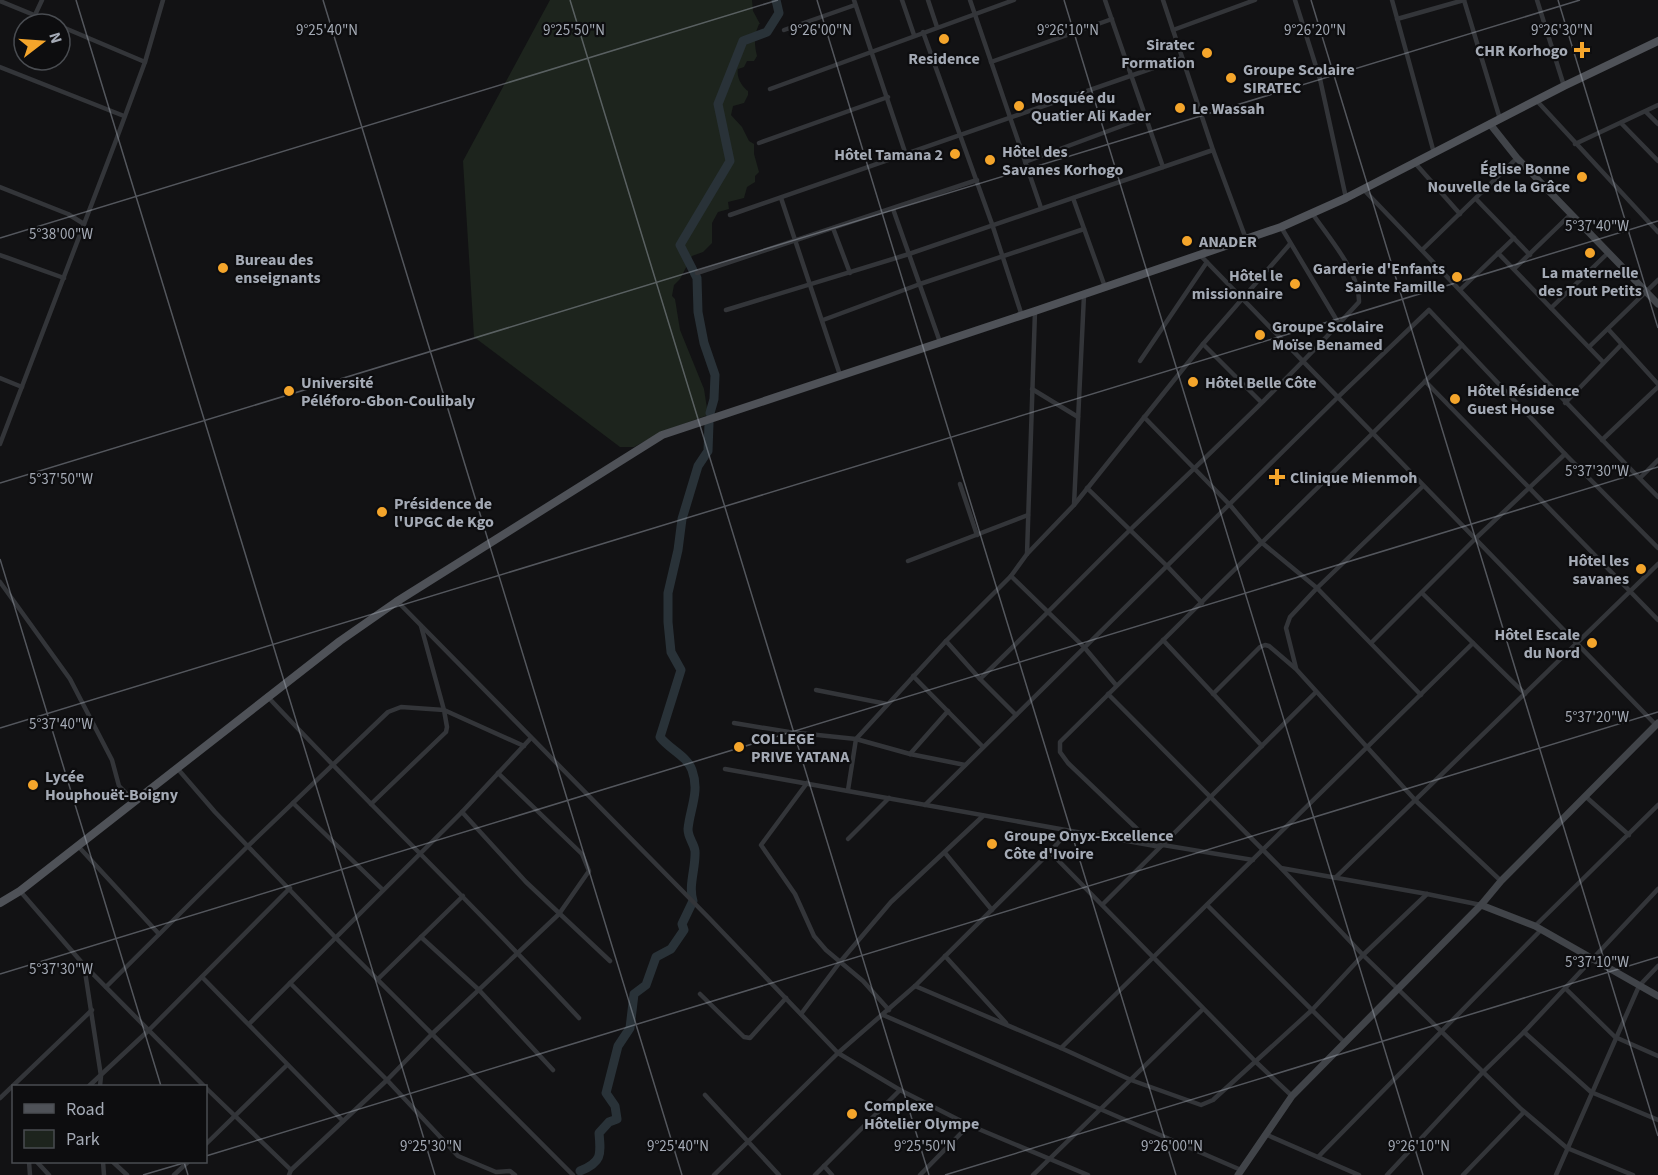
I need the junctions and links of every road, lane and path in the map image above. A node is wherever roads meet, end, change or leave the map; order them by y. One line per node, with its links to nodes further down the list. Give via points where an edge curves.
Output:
1 (163, 0): 28 (street)
2 (902, 0): 24 (street)
3 (928, 0): 19 (street)
4 (970, 0): 16 (street)
5 (1013, 0): 16 (street)
6 (1105, 0): 17 (street)
7 (1163, 0): 21 (street)
8 (1255, 0): 21 (street)
9 (1295, 0): 61 (street, via 1320,79)
10 (1392, 0): 18 (street)
11 (1464, 0): 18 (street); 41 (street)
12 (1537, 0): 32 (street)
13 (0, 1): 15 (street)
14 (854, 3): 20 (street); 26 (street)
15 (27, 12)
16 (975, 15): 19 (street); 29 (street)
17 (1112, 19): 29 (street); 31 (street)
18 (1397, 19): 49 (street)
19 (937, 27): 23 (street)
20 (784, 30)
21 (1173, 30): 27 (street)
22 (72, 31): 28 (street)
23 (923, 32): 24 (street); 45 (street)
24 (914, 35): 26 (street)
25 (1658, 41): 32 (main road)
26 (871, 51): 33 (street); 34 (street)
27 (1182, 58): 31 (street); 48 (street)
28 (145, 62): 38 (street)
29 (991, 62): 40 (street)
30 (0, 67): 38 (street)
31 (1132, 75): 39 (street); 40 (street)
32 (1564, 86): 35 (main road)
33 (770, 89)
34 (888, 97): 46 (street); 50 (street)
35 (1537, 101): 41 (main road); 47 (street)
36 (1658, 105): 37 (street)
37 (1646, 111): 42 (street); 44 (street)
38 (124, 116): 69 (street)
39 (1146, 117): 53 (street); 55 (street)
40 (1009, 118): 45 (street); 53 (street)
41 (1500, 119): 43 (main road)
42 (1621, 123): 47 (street); 52 (street)
43 (1490, 124): 49 (main road); 51 (main road)
44 (1658, 124)
45 (960, 135): 50 (street); 56 (street)
46 (759, 143)
47 (1575, 144): 74 (street)
48 (1213, 150): 55 (street); 76 (street)
49 (1434, 153): 54 (main road)
50 (906, 155): 59 (street)
51 (1517, 158): 62 (street); 67 (main road)
52 (1658, 161)
53 (1025, 162): 63 (street)
54 (1415, 163): 58 (main road); 66 (street)
55 (1163, 167): 60 (street)
56 (977, 180): 64 (street); 70 (street)
57 (0, 187): 69 (street)
58 (1363, 189): 61 (main road); 79 (street)
59 (781, 198): 68 (street); 77 (street)
60 (1073, 198): 63 (street); 73 (street)
61 (1346, 198): 65 (main road)
62 (1476, 199): 66 (street); 75 (street)
63 (1041, 208): 70 (street)
64 (893, 209): 72 (street); 82 (street)
65 (1312, 213): 71 (main road); 106 (street, via 1344,260 1359,294 1359,302)
66 (1460, 214): 79 (street)
67 (1571, 214): 81 (main road); 85 (street)
68 (730, 215)
69 (84, 224): 91 (street)
70 (992, 224): 82 (street); 86 (street)
71 (1281, 227): 76 (main road); 78 (street)
72 (833, 228): 77 (street); 90 (street)
73 (1084, 229): 86 (street); 95 (street)
74 (1658, 232)
75 (1514, 238): 80 (street); 85 (street)
76 (1246, 239): 84 (main road)
77 (795, 241): 89 (street); 94 (street)
78 (1290, 244): 99 (street); 106 (street)
79 (1422, 250): 96 (street)
80 (1498, 252): 88 (street); 96 (street)
81 (1608, 253): 97 (main road); 101 (street)
82 (909, 254): 90 (street); 93 (street)
83 (0, 255): 91 (street)
84 (1200, 255): 87 (street); 95 (main road)
85 (1530, 255): 88 (street)
86 (1003, 256): 93 (street); 104 (street)
87 (1207, 262): 99 (street); 113 (street)
88 (1515, 269): 101 (street)
89 (697, 273)
90 (850, 273): 94 (street)
91 (64, 278): 120 (street)
92 (1658, 280): 97 (street)
93 (920, 284): 105 (street); 108 (street)
94 (811, 285): 102 (street); 105 (street)
95 (1105, 288): 98 (main road)
96 (1461, 289): 124 (street)
97 (1646, 292): 100 (main road); 107 (street)
98 (1083, 295): 103 (main road); 125 (street)
99 (1243, 298): 109 (street); 115 (street)
100 (1658, 304)
101 (1551, 308): 112 (street)
102 (726, 310)
103 (1035, 312): 104 (main road); 121 (street)
104 (1022, 316): 108 (main road)
105 (823, 320): 116 (street)
106 (1339, 324): 115 (street)
107 (1608, 329): 111 (street); 112 (street)
108 (940, 342): 116 (main road)
109 (1203, 344): 123 (street); 126 (street)
110 (1462, 345): 118 (street); 122 (street, via 1429,310); 130 (street)
111 (1621, 345): 114 (street); 119 (street)
112 (1590, 346): 114 (street)
113 (1140, 361)
114 (1603, 362): 124 (street)
115 (1303, 363): 122 (street); 123 (street)
116 (840, 375): 156 (main road, via 662,435)
117 (0, 378): 120 (street)
118 (1425, 381): 127 (street); 137 (street)
119 (1658, 385): 128 (street)
120 (22, 387): 129 (street)
121 (1032, 389): 125 (street); 141 (street)
122 (1337, 398): 127 (street); 140 (street)
123 (1261, 402): 132 (street)
124 (1565, 403): 128 (street)
125 (1078, 417): 139 (street)
126 (1144, 417): 132 (street); 136 (street)
127 (1372, 432): 135 (street); 145 (street)
128 (1602, 440): 133 (street)
129 (0, 444)
130 (1565, 454): 137 (street); 146 (street)
131 (1658, 460): 133 (street)
132 (1195, 469): 140 (street); 142 (street)
133 (1640, 478): 138 (street)
134 (960, 484): 143 (street)
135 (1423, 486): 144 (street); 153 (street)
136 (1088, 488): 139 (street); 142 (street)
137 (1530, 488): 144 (street); 154 (street)
138 (1658, 497)
139 (1074, 505): 147 (street)
140 (1230, 505): 145 (street); 150 (street)
141 (1028, 515): 143 (street); 147 (street)
142 (1130, 530): 150 (street); 158 (street)
143 (977, 535): 148 (street)
144 (1475, 539): 155 (street); 164 (street)
145 (1262, 542): 153 (street); 157 (street)
146 (1658, 548)
147 (1027, 554): 151 (street)
148 (908, 561)
149 (1658, 564): 154 (street)
150 (1167, 566): 157 (street); 166 (street)
151 (1011, 576): 158 (street); 162 (street)
152 (0, 582): 201 (street, via 70,679 112,760 119,786)
153 (1317, 588): 165 (street); 167 (street, via 1290,617 1286,628)
154 (1630, 591): 159 (street); 164 (street)
155 (1422, 593): 163 (street); 165 (street)
156 (397, 601): 160 (street); 177 (main road)
157 (1202, 603): 161 (street)
158 (1049, 613): 166 (street); 169 (street)
159 (1658, 620)
160 (421, 626): 179 (street); 184 (street)
161 (1163, 640): 170 (street); 174 (street)
162 (945, 641): 168 (street); 169 (street)
163 (1473, 643): 175 (street); 176 (street)
164 (1576, 643): 176 (street); 183 (street)
165 (1371, 644): 175 (street)
166 (1084, 647): 170 (street); 181 (street)
167 (1296, 669): 172 (street); 174 (street, via 1265,645)
168 (913, 676): 178 (street); 180 (street)
169 (980, 680): 181 (street)
170 (1116, 685): 173 (street)
171 (816, 690): 178 (street)
172 (1316, 692): 187 (street); 189 (street)
173 (1108, 694): 199 (street); 215 (street, via 1060,742 1060,752)
174 (1213, 694): 187 (street)
175 (1421, 694): 189 (street)
176 (1525, 694): 202 (street)
177 (267, 696): 191 (street); 193 (main road)
178 (887, 704): 185 (street)
179 (444, 710): 186 (street); 191 (street, via 393,709); 204 (street, via 446,732)
180 (948, 711): 188 (street); 190 (street)
181 (1016, 715): 188 (street)
182 (734, 723): 185 (street)
183 (1657, 724): 198 (main road)
184 (531, 738): 186 (street); 260 (street)
185 (856, 738): 190 (street); 197 (street)
186 (524, 746): 195 (street)
187 (1262, 746): 199 (street)
188 (983, 747): 192 (street)
189 (1366, 748): 202 (street); 216 (street)
190 (910, 754): 192 (street)
191 (332, 765): 203 (street); 204 (street)
192 (965, 765): 205 (street)
193 (177, 768): 201 (main road); 214 (street)
194 (725, 769): 196 (street)
195 (498, 773): 207 (street); 235 (street, via 582,854 589,871)
196 (807, 783): 197 (street); 246 (street, via 761,845 795,894 814,936)
197 (848, 790): 200 (street)
198 (1585, 796): 210 (street); 223 (main road)
199 (1210, 797): 212 (street); 216 (street)
200 (889, 798): 205 (street); 211 (street)
201 (134, 801): 213 (main road)
202 (1416, 801): 222 (street); 223 (street)
203 (293, 802): 214 (street); 225 (street)
204 (371, 804): 218 (street)
205 (925, 805): 208 (street)
206 (1658, 805): 210 (street)
207 (462, 812): 218 (street); 235 (street)
208 (983, 816): 209 (street); 219 (street)
209 (1068, 831): 215 (street); 217 (street)
210 (1629, 835): 236 (street)
211 (848, 839)
212 (1163, 845): 215 (street); 220 (street); 231 (street)
213 (78, 846): 227 (main road); 237 (street)
214 (248, 846): 224 (street); 237 (street)
215 (1155, 846)
216 (1263, 849): 220 (street); 221 (street)
217 (1050, 852): 231 (street); 234 (street)
218 (421, 853): 225 (street); 229 (street)
219 (945, 854): 234 (street); 246 (street, via 891,903)
220 (1253, 860): 232 (street)
221 (1281, 868): 222 (street); 241 (street)
222 (1335, 878): 228 (street)
223 (1501, 881): 233 (main road)
224 (290, 888): 238 (street); 249 (street)
225 (383, 890): 238 (street)
226 (1658, 890): 244 (street)
227 (20, 891): 230 (main road); 247 (street)
228 (1427, 894): 233 (street); 241 (street)
229 (463, 896): 239 (street); 240 (street)
230 (0, 903)
231 (1103, 904): 243 (street)
232 (1207, 905): 243 (street); 264 (street)
233 (1481, 905): 236 (main road); 256 (main road)
234 (992, 910): 242 (street)
235 (559, 914): 240 (street); 245 (street)
236 (1538, 928): 244 (main road); 271 (street)
237 (159, 934): 254 (street)
238 (335, 937): 250 (street); 251 (street)
239 (421, 937): 250 (street); 257 (street)
240 (518, 953): 257 (street); 267 (street)
241 (1363, 955): 256 (street); 264 (street)
242 (945, 956): 252 (street); 269 (street)
243 (1154, 957): 261 (street); 276 (street)
244 (1592, 959): 253 (main road); 255 (street)
245 (610, 961)
246 (840, 962): 263 (street); 265 (street)
247 (84, 965): 254 (street); 262 (street)
248 (1658, 966): 253 (street)
249 (202, 977): 268 (street); 270 (street)
250 (378, 979): 273 (street)
251 (290, 983): 268 (street); 284 (street)
252 (915, 986): 263 (street); 269 (street)
253 (1639, 986): 259 (main road); 274 (street)
254 (106, 987): 270 (street)
255 (1565, 988): 272 (street); 274 (street)
256 (1398, 989): 271 (street); 275 (main road)
257 (479, 990): 273 (street); 281 (street)
258 (700, 994): 260 (street, via 744,1037 750,1038)
259 (1658, 996)
260 (786, 998): 265 (street)
261 (1203, 1009): 279 (street); 285 (street)
262 (92, 1010): 283 (street); 286 (street)
263 (889, 1010): 266 (street)
264 (1312, 1010): 275 (street); 279 (street)
265 (801, 1014): 277 (street)
266 (883, 1015): 277 (street); 297 (street)
267 (579, 1018)
268 (249, 1024): 280 (street)
269 (1009, 1026): 276 (street)
270 (149, 1030): 283 (street); 289 (street)
271 (1442, 1031): 282 (street); 307 (street)
272 (1524, 1032): 282 (street); 293 (street)
273 (432, 1034): 284 (street); 319 (street)
274 (1615, 1037): 278 (street); 293 (street)
275 (1345, 1044): 295 (main road)
276 (1061, 1048): 285 (street)
277 (838, 1053): 292 (street); 304 (street)
278 (1658, 1056)
279 (1256, 1062): 285 (street, via 1213,1100 1201,1105); 295 (street)
280 (287, 1065): 299 (street); 301 (street)
281 (553, 1070)
282 (1482, 1073): 298 (street); 328 (street)
283 (101, 1076): 287 (street); 288 (street)
284 (387, 1080): 301 (street); 318 (street, via 458,1156 496,1172 510,1171)
285 (1131, 1080): 297 (street)
286 (14, 1085)
287 (90, 1085)
288 (100, 1085)
289 (203, 1085)
290 (12, 1087): 296 (street)
291 (207, 1089): 299 (street)
292 (900, 1089): 302 (street); 312 (street)
293 (1592, 1092): 300 (street); 306 (street)
294 (705, 1095): 304 (street)
295 (1292, 1096): 303 (main road)
296 (0, 1098)
297 (1100, 1109): 308 (street); 314 (street)
298 (1524, 1112): 306 (street); 329 (street)
299 (234, 1116): 305 (street); 313 (street)
300 (1658, 1120)
301 (344, 1121): 313 (street)
302 (969, 1125): 308 (street); 324 (street)
303 (1265, 1134): 307 (street); 314 (main road)
304 (747, 1142): 320 (street); 321 (street)
305 (207, 1143)
306 (1567, 1148): 330 (street); 331 (street)
307 (1318, 1157): 327 (street)
308 (1049, 1159): 325 (street); 326 (street)
309 (39, 1163): 315 (street)
310 (115, 1163): 316 (street)
311 (186, 1163): 317 (street)
312 (824, 1166): 322 (street); 323 (street)
313 (290, 1172)
314 (1239, 1172)
315 (49, 1175)
316 (127, 1175)
317 (174, 1175)
318 (515, 1175)
319 (573, 1175)
320 (714, 1175)
321 (779, 1175)
322 (815, 1175)
323 (832, 1175)
324 (920, 1175)
325 (1033, 1175)
326 (1088, 1175)
327 (1359, 1175)
328 (1387, 1175)
329 (1463, 1175)
330 (1556, 1175)
331 (1633, 1175)

